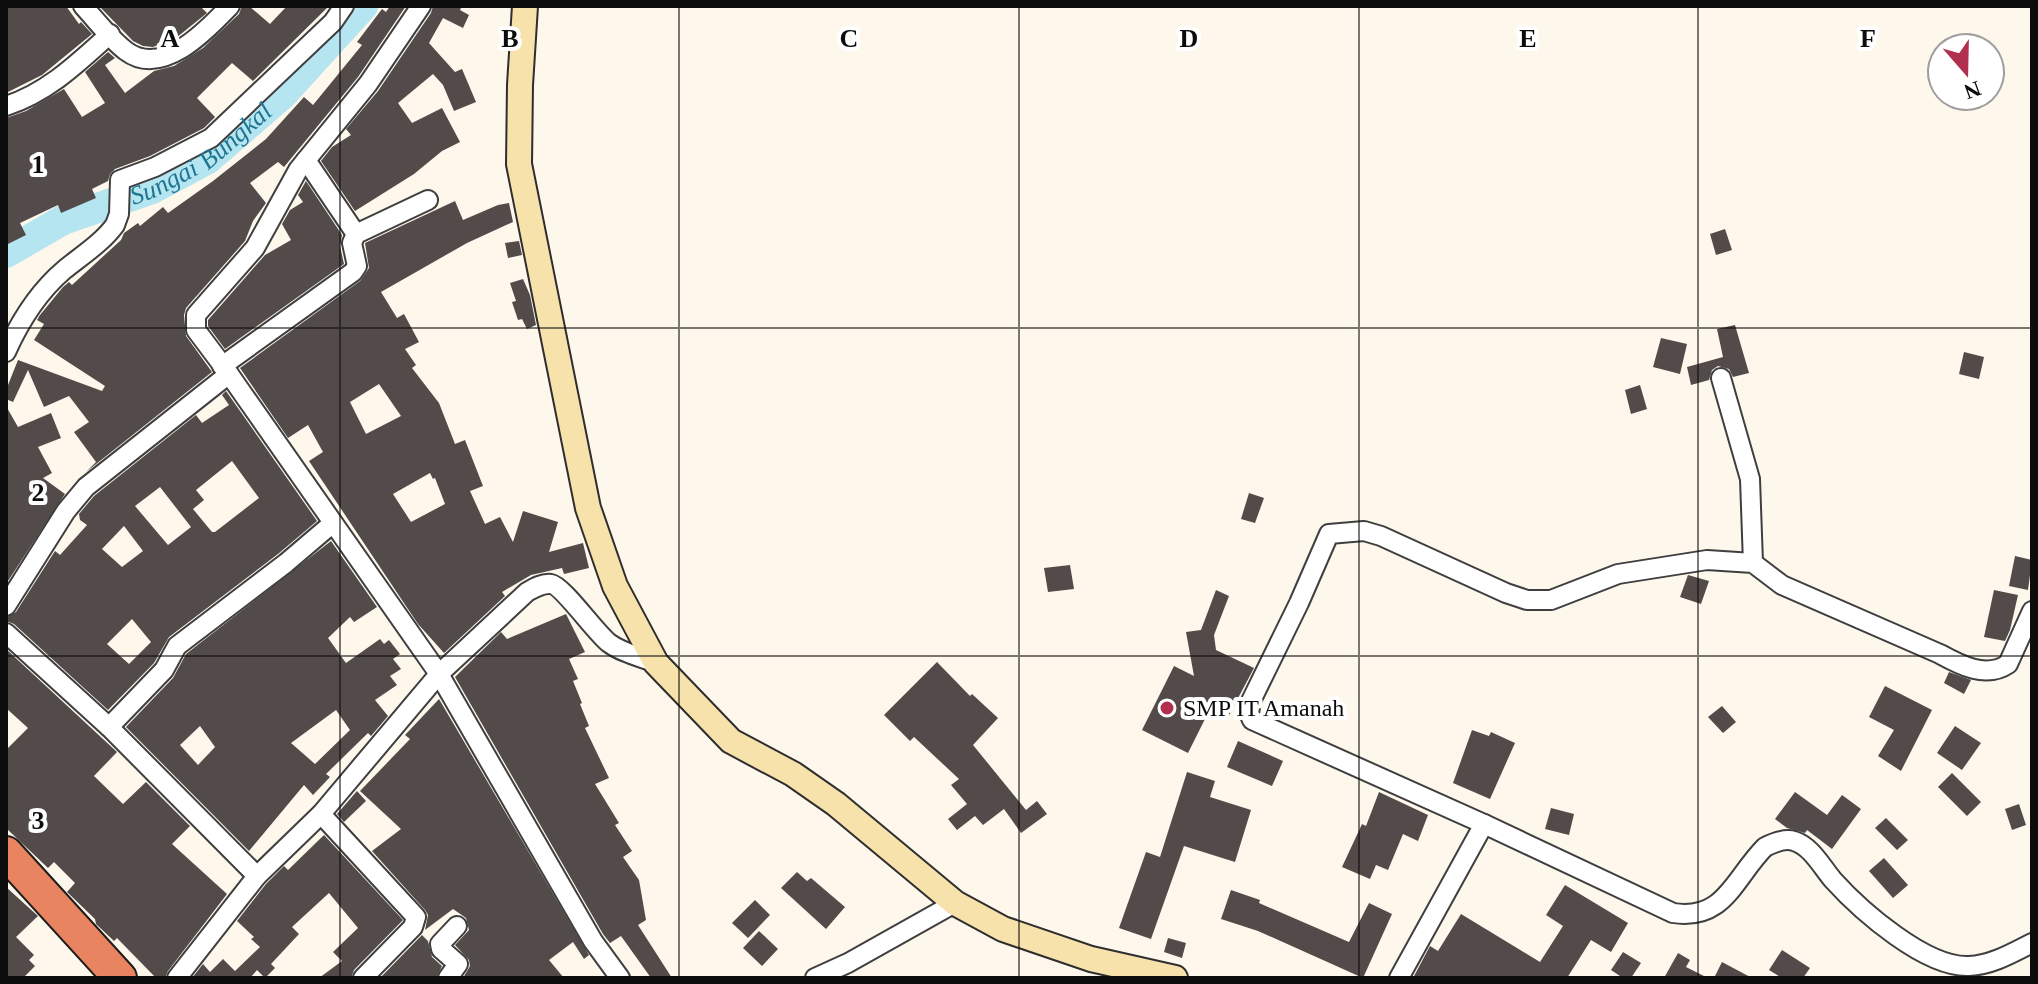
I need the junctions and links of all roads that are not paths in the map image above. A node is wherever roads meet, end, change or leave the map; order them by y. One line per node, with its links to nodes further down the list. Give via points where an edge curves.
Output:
1 (83, 6): 6 (street)
2 (230, 6): 6 (street, via 166,58 149,61 127,52)
3 (344, 6): 11 (street, via 225,127 197,147 122,178 112,230 38,297)
4 (421, 6): 8 (street, via 368,84)
5 (525, 6): 19 (main road, via 522,180 588,508 615,586)
6 (110, 34): 7 (street, via 64,75)
7 (6, 106)
8 (306, 160): 10 (street); 12 (street, via 255,248 194,319 196,330)
9 (428, 200): 10 (street)
10 (356, 234): 12 (street, via 353,272)
11 (6, 352)
12 (226, 370): 14 (street); 16 (street, via 86,487)
13 (1721, 378): 15 (street, via 1750,479)
14 (333, 523): 20 (street); 21 (street, via 177,646 164,670)
15 (1753, 563): 17 (street, via 1782,585 1977,670 2008,664); 23 (street, via 1676,564 1618,574 1551,600 1527,600 1381,536 1364,531 1329,534 1251,701 1252,720)
16 (6, 606)
17 (2032, 611)
18 (6, 633): 21 (street)
19 (656, 663): 20 (street, via 608,642 551,584 527,592); 26 (main road, via 731,741 836,804)
20 (439, 674): 22 (street); 33 (street, via 593,941)
21 (109, 727): 25 (street)
22 (321, 814): 25 (street); 31 (street, via 416,917 413,927)
23 (1484, 824): 28 (street, via 1673,913 1689,915 1712,909 1765,847 1795,841 1873,919 1937,960 1982,965); 36 (street)
24 (6, 853): 29 (highway)
25 (257, 876): 30 (street)
26 (955, 903): 34 (street); 35 (main road, via 1003,929 1091,959)
27 (457, 926): 32 (street, via 440,944 458,964)
28 (2032, 943)
29 (120, 978)
30 (177, 978)
31 (363, 978)
32 (448, 978)
33 (620, 978)
34 (815, 978)
35 (1175, 978)
36 (1399, 978)

